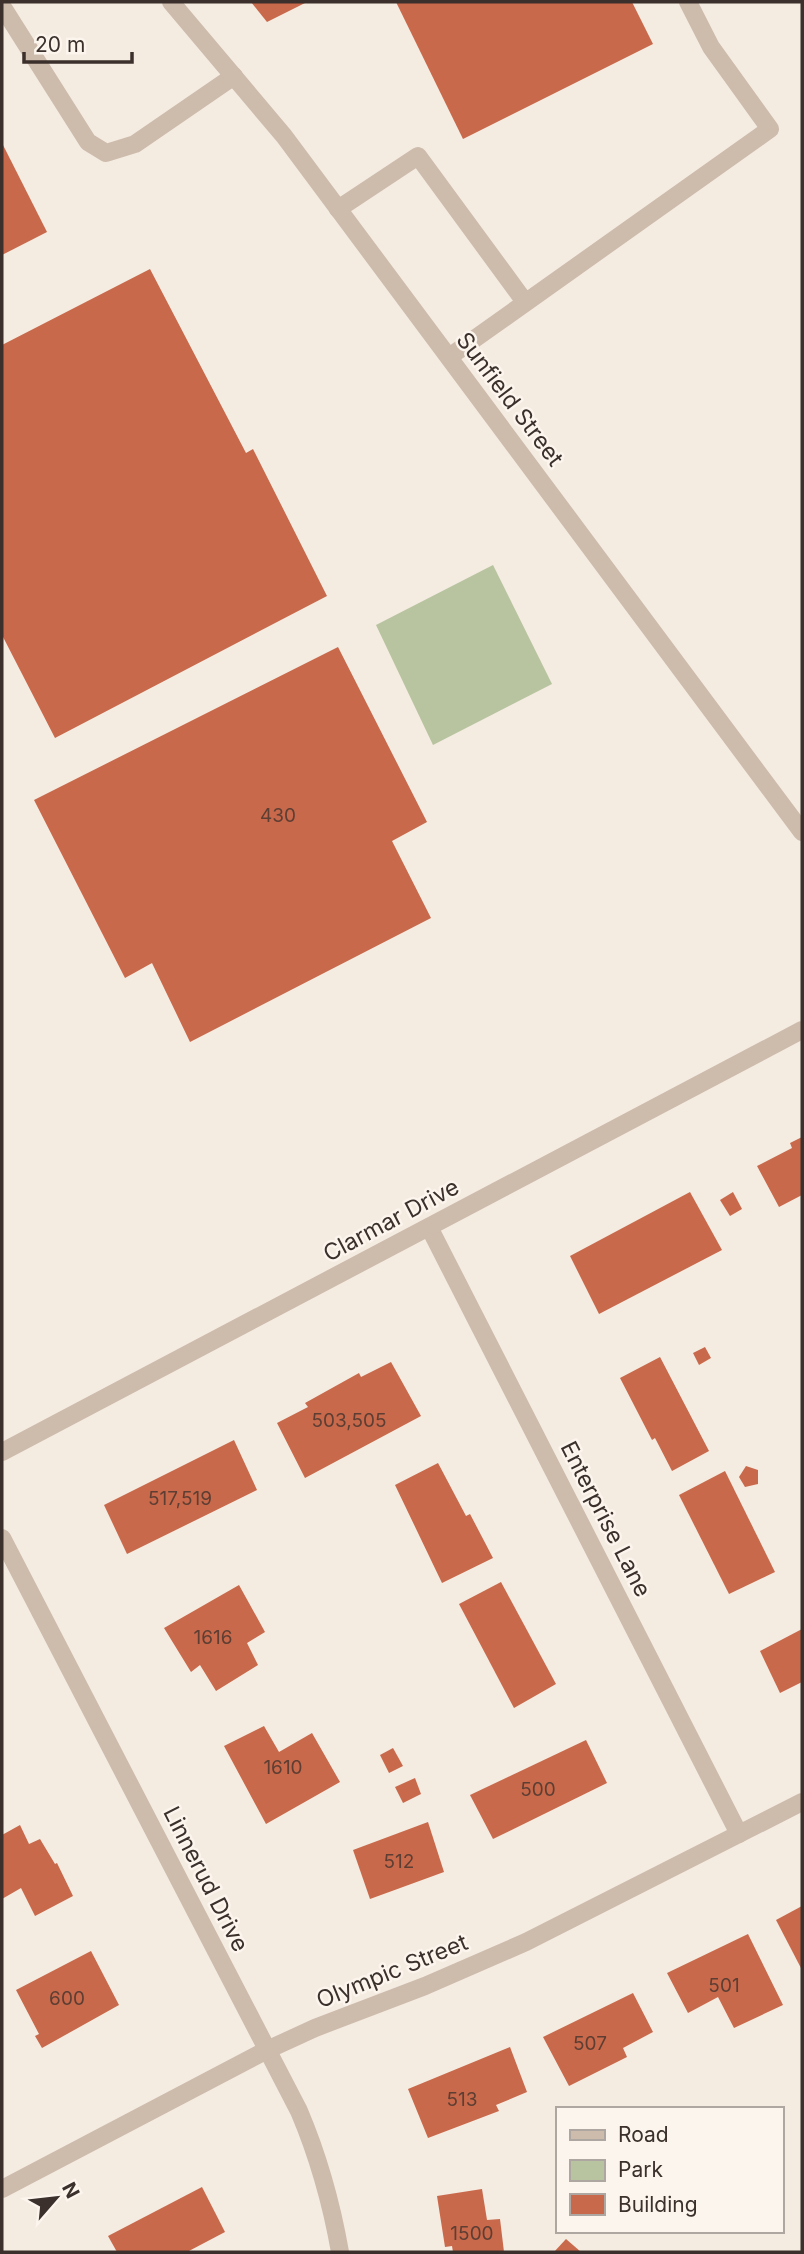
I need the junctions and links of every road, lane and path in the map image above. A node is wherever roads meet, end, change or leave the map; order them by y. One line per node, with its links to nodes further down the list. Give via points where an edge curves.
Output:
1 (170, 2): 4 (street, Sunfield Street)
2 (688, 2): 6 (street, via 711,47 770,129)
3 (2, 6): 4 (street, via 88,142 106,153 135,144)
4 (234, 76): 5 (street, Sunfield Street)
5 (338, 209): 6 (street, via 418,156); 7 (street, Sunfield Street)
6 (525, 302): 7 (street)
7 (449, 357): 8 (street, Sunfield Street)
8 (802, 832)
9 (802, 1030): 10 (street, Clarmar Drive)
10 (429, 1227): 11 (street, Clarmar Drive); 14 (street, Enterprise Lane)
11 (2, 1452)
12 (2, 1538): 15 (street, Linnerud Drive)
13 (802, 1802): 14 (street, Olympic Street)
14 (740, 1834): 15 (street, Olympic Street, via 527,1942)
15 (267, 2050): 16 (street, Olympic Street); 17 (street, Linnerud Drive, via 317,2154)
16 (2, 2189)
17 (341, 2252)

